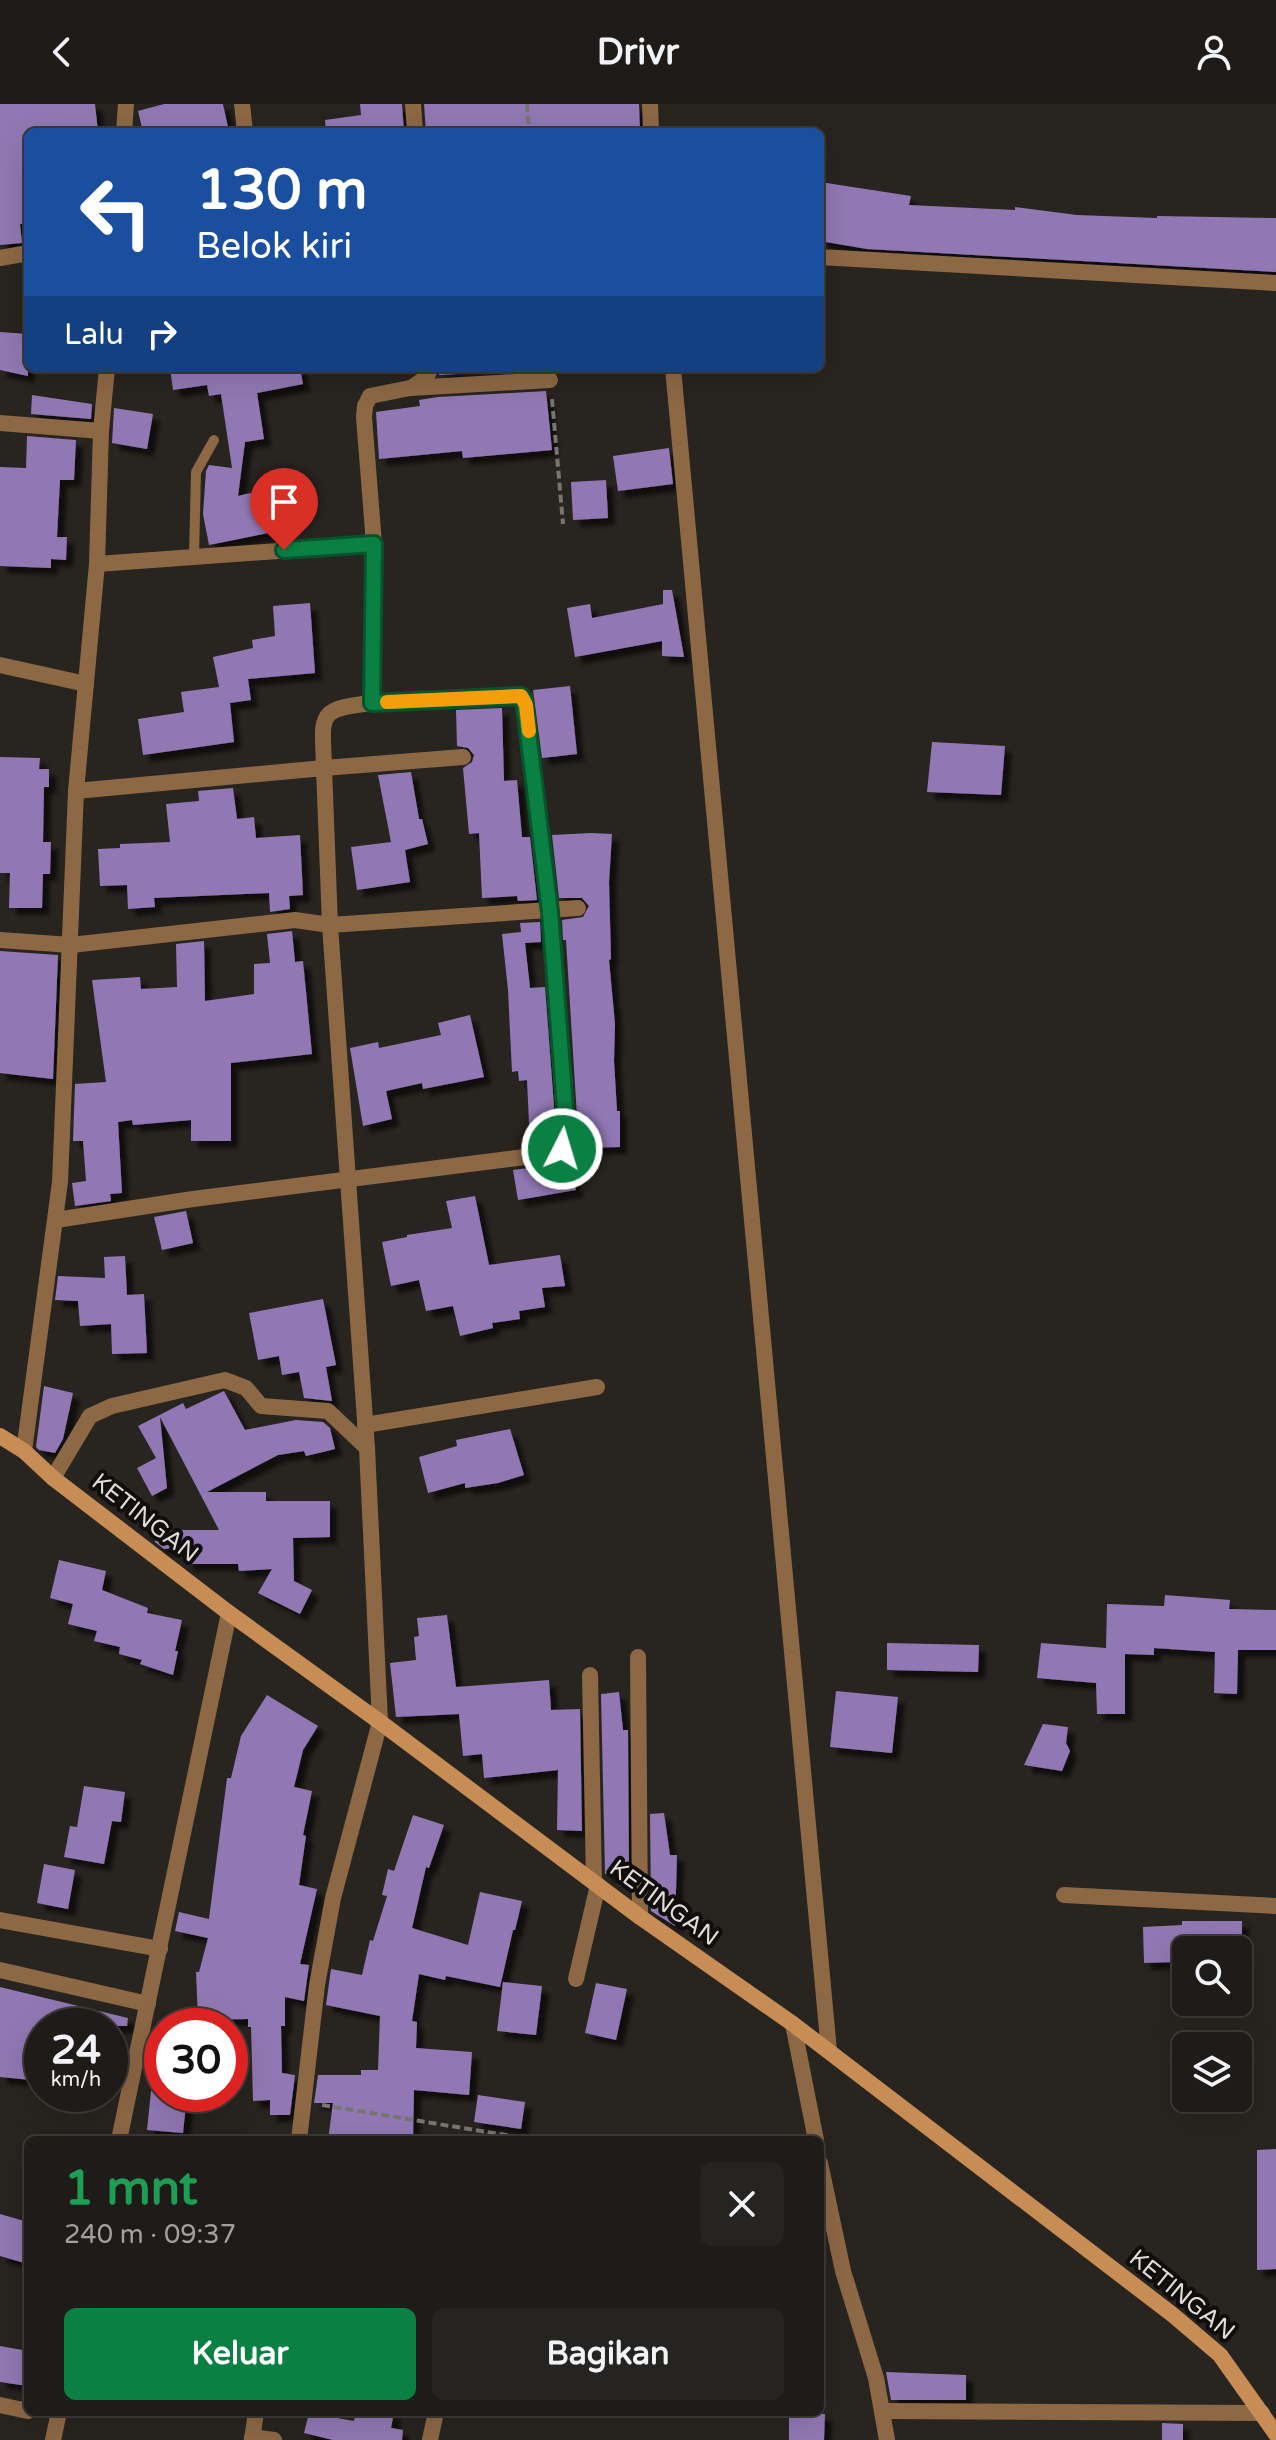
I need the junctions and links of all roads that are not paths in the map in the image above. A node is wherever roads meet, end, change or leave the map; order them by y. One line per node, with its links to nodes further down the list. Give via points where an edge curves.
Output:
1 (126, 104): 5 (street)
2 (242, 104): 6 (street)
3 (413, 104): 7 (street)
4 (650, 104): 8 (street)
5 (124, 128)
6 (245, 128)
7 (415, 128)
8 (651, 128)
9 (24, 254): 11 (street)
10 (824, 257): 12 (street)
11 (0, 258)
12 (1276, 283)
13 (107, 372): 19 (street)
14 (429, 372): 17 (street)
15 (673, 372): 57 (street)
16 (550, 380): 17 (street)
17 (410, 388): 21 (street, via 370,396 365,406)
18 (0, 423): 19 (street)
19 (101, 431): 23 (street)
20 (214, 440): 22 (lane, via 196,472)
21 (374, 544): 22 (street); 26 (street)
22 (194, 557): 23 (street)
23 (97, 564): 25 (street)
24 (0, 665): 25 (street)
25 (86, 684): 29 (street)
26 (372, 703): 28 (street, via 330,711 323,721); 31 (street, via 521,696)
27 (463, 757): 28 (street)
28 (324, 768): 29 (street); 32 (street)
29 (76, 791): 34 (street)
30 (578, 908): 31 (street)
31 (550, 912): 32 (street); 35 (street, via 567,1134 562,1149)
32 (330, 925): 34 (street, via 295,920); 35 (street)
33 (0, 940): 34 (street)
34 (71, 945): 36 (street)
35 (346, 1179): 36 (street); 38 (street)
36 (56, 1220): 41 (street)
37 (597, 1387): 38 (street)
38 (365, 1425): 40 (street)
39 (0, 1436): 41 (street, KETINGAN)
40 (367, 1448): 42 (street, via 328,1411 261,1406 246,1388 225,1380 90,1416); 46 (street)
41 (24, 1451): 42 (street, KETINGAN)
42 (53, 1478): 43 (street, KETINGAN)
43 (229, 1613): 46 (street, KETINGAN); 52 (street)
44 (638, 1657): 50 (street)
45 (590, 1675): 47 (street)
46 (380, 1722): 47 (street, KETINGAN); 59 (street, via 333,1898)
47 (596, 1883): 50 (street, KETINGAN); 54 (street)
48 (1064, 1895): 49 (street)
49 (1276, 1906)
50 (640, 1917): 56 (street, KETINGAN)
51 (0, 1920): 52 (street)
52 (160, 1949): 55 (street)
53 (0, 1970): 55 (street)
54 (576, 1979)
55 (148, 2004): 58 (street)
56 (793, 2024): 57 (street, KETINGAN); 60 (street)
57 (829, 2051): 65 (street, KETINGAN, via 1173,2315 1220,2355)
58 (120, 2136)
59 (300, 2136)
60 (815, 2136)
61 (824, 2182): 64 (street, via 843,2271)
62 (0, 2405): 63 (street)
63 (24, 2411)
64 (884, 2411): 65 (street); 74 (street)
65 (1262, 2413): 69 (street, KETINGAN)
66 (59, 2416): 71 (street)
67 (255, 2416): 70 (street)
68 (435, 2416): 73 (street)
69 (1276, 2434)
70 (252, 2438): 72 (street)
71 (53, 2440)
72 (274, 2440)
73 (430, 2440)
74 (887, 2440)

